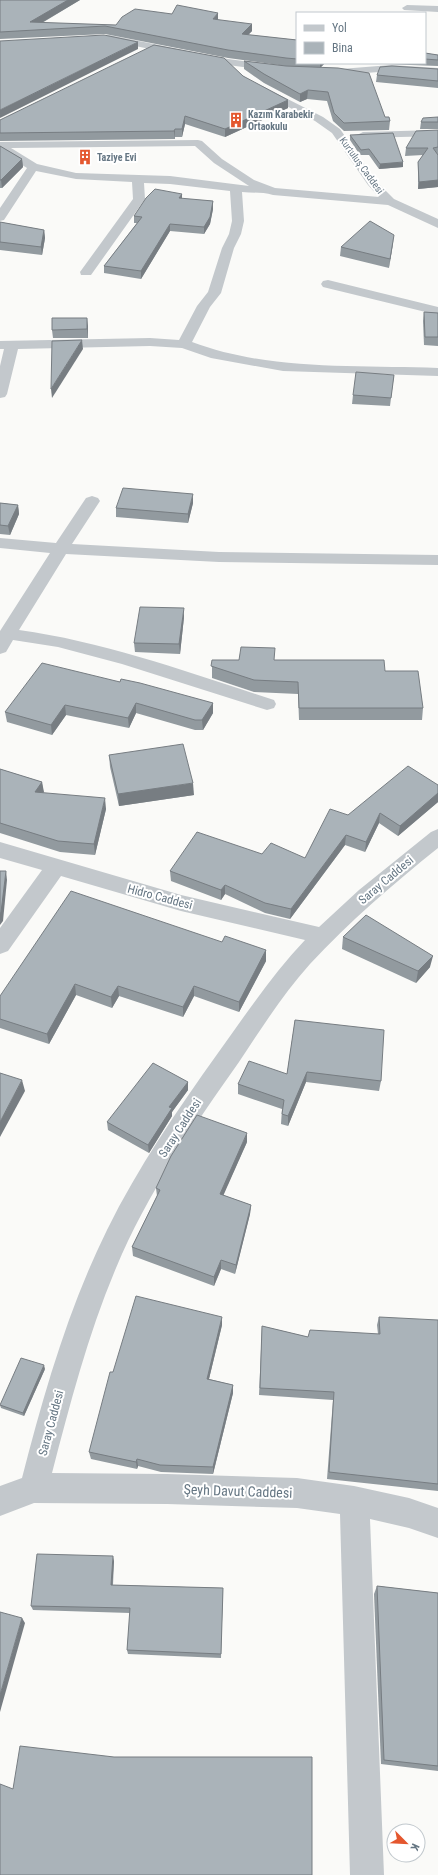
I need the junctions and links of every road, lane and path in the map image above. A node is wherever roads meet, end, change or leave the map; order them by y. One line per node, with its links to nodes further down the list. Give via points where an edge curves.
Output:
1 (407, 8): 2 (street)
2 (438, 9)
3 (98, 38): 4 (street, via 117,39)
4 (154, 47): 5 (street); 6 (street)
5 (140, 54)
6 (228, 62): 7 (street); 10 (street)
7 (286, 70)
8 (438, 71): 9 (street, via 391,68)
9 (317, 72)
10 (239, 74)
11 (253, 83): 13 (street, Kurtuluş Caddesi, via 319,119)
12 (438, 132): 13 (street)
13 (341, 136): 19 (street, Kurtuluş Caddesi, via 372,183)
14 (0, 145): 15 (street); 18 (street, via 198,143 218,161 250,182)
15 (33, 167): 16 (street, via 76,176); 20 (street)
16 (138, 178): 17 (street); 22 (street, via 139,199)
17 (236, 188): 18 (street); 25 (street, via 238,221 234,234 214,293 204,306)
18 (273, 191): 19 (street)
19 (390, 202): 21 (street, Kurtuluş Caddesi)
20 (0, 217)
21 (438, 224)
22 (86, 272)
23 (328, 284): 24 (street)
24 (438, 311)
25 (184, 344): 26 (street, via 150,342); 27 (street, via 211,354 283,367)
26 (6, 346): 28 (street)
27 (438, 372)
28 (0, 394)
29 (92, 501): 31 (street)
30 (0, 543): 31 (street)
31 (61, 549): 32 (street, via 192,556); 33 (street)
32 (438, 560)
33 (4, 641): 34 (street, via 58,641)
34 (267, 704)
35 (438, 837): 38 (street, Saray Caddesi)
36 (0, 850): 37 (street, Hidro Caddesi)
37 (55, 868): 38 (street, Hidro Caddesi, via 181,903); 39 (street)
38 (323, 936): 40 (street, Saray Caddesi, via 274,992 154,1168 129,1211 103,1268 75,1343)
39 (0, 945)
40 (34, 1488): 41 (street); 42 (street, Şeyh Davut Caddesi, via 249,1491 297,1493)
41 (0, 1500)
42 (354, 1501): 43 (street, Şeyh Davut Caddesi, via 409,1513); 44 (street)
43 (438, 1523)
44 (367, 1875)

